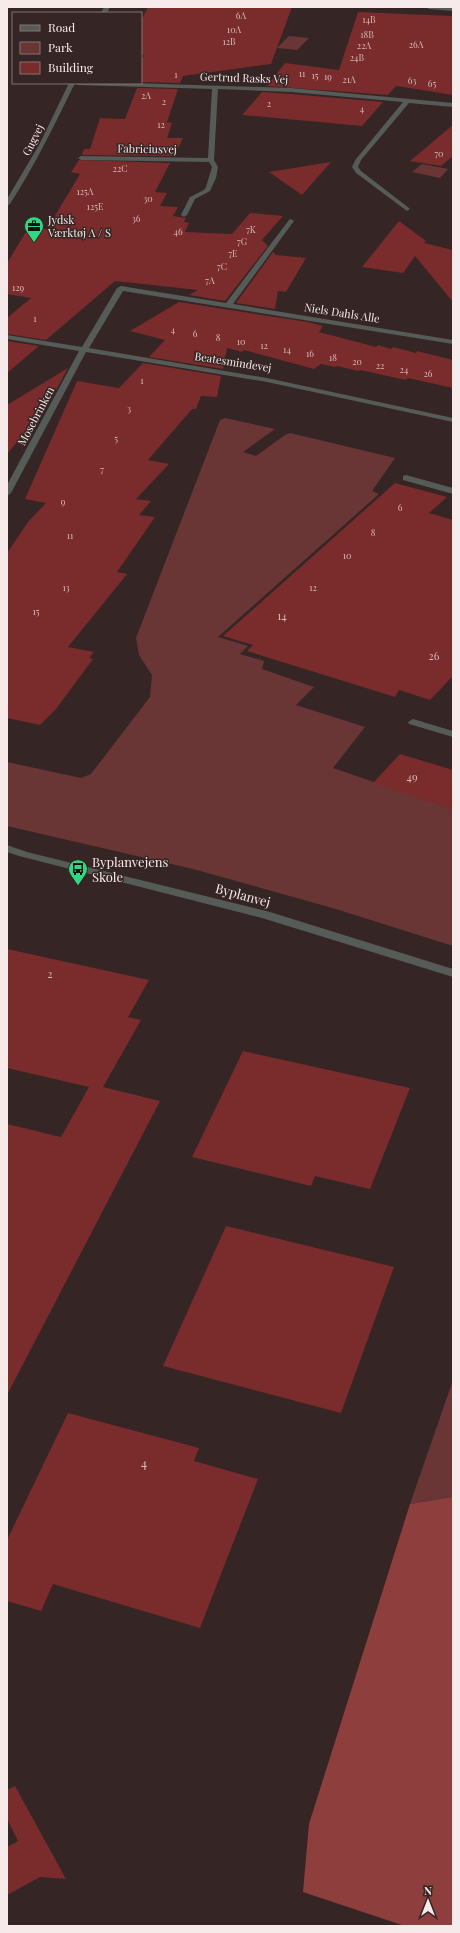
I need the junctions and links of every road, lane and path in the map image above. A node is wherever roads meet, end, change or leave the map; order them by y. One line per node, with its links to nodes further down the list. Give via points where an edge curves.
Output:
1 (429, 7): 2 (street)
2 (453, 9)
3 (72, 84): 10 (street, Gugvej, via 44,143)
4 (112, 84): 5 (street, Gertrud Rasks Vej)
5 (215, 87): 6 (street, Gertrud Rasks Vej, via 291,90); 9 (street)
6 (408, 100): 7 (street, Gertrud Rasks Vej); 11 (street, via 355,167 358,172)
7 (453, 105)
8 (81, 158): 9 (street, Fabriciusvej)
9 (211, 160): 12 (street, via 215,167 209,187 207,191 192,198)
10 (7, 204)
11 (407, 209)
12 (184, 215)
13 (292, 221): 14 (street)
14 (228, 306): 16 (street, Niels Dahls Alle); 17 (street, Niels Dahls Alle, via 121,288)
15 (7, 337): 17 (street, Beatesmindevej)
16 (453, 342)
17 (84, 350): 18 (street, Beatesmindevej, via 267,380); 21 (street, Mosebrinken)
18 (453, 420)
19 (406, 478): 20 (street)
20 (453, 491)
21 (7, 493)
22 (413, 722): 23 (street)
23 (453, 734)
24 (7, 848): 26 (street, Byplanvej)
25 (7, 853): 26 (street, Byplanvej)
26 (24, 854): 27 (street, Byplanvej, via 266,915)
27 (453, 973)

